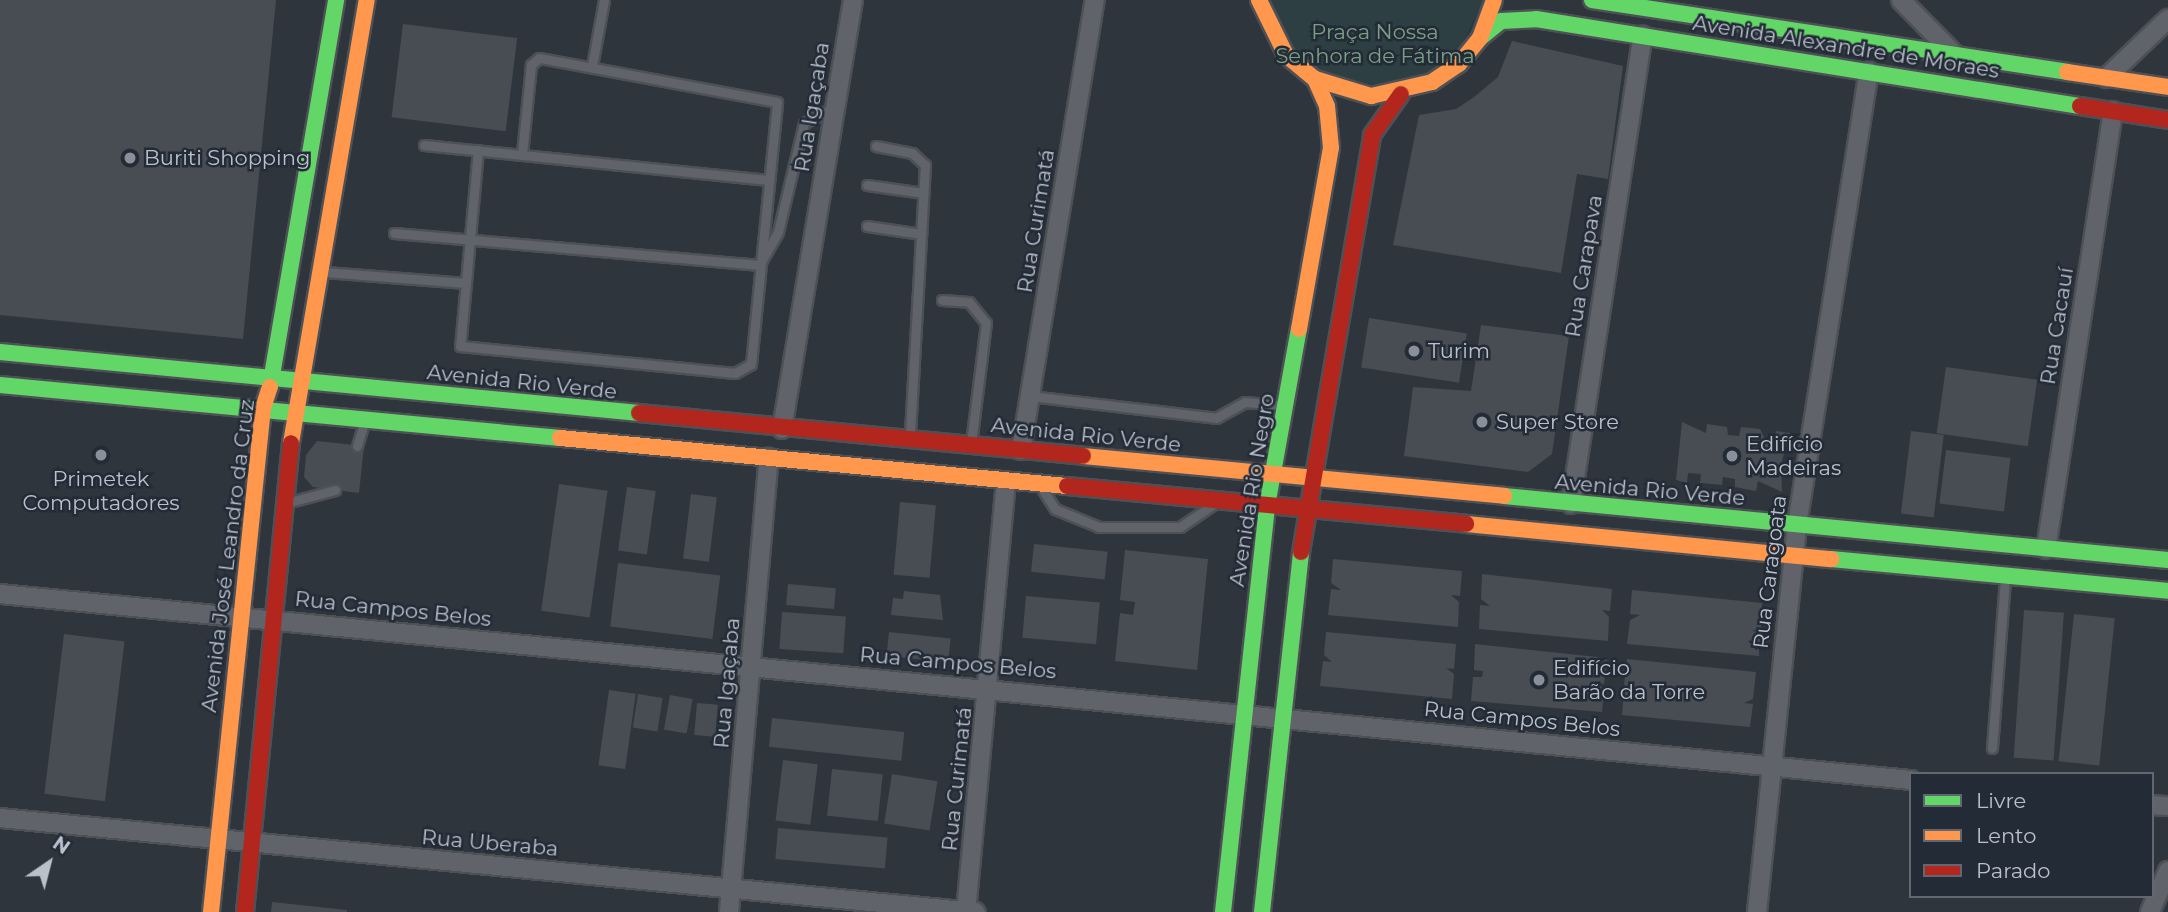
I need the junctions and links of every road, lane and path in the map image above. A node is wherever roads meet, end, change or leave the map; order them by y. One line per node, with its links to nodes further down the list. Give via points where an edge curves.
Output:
1 (336, 0): 31 (main road, Avenida José Leandro da Cruz)
2 (367, 0): 37 (main road)
3 (604, 0): 15 (lane)
4 (853, 0): 21 (street, Rua Igaçaba)
5 (1096, 0): 44 (street, Rua Curimatá)
6 (1259, 0): 18 (main road, via 1286,55)
7 (1494, 0): 13 (main road)
8 (1592, 0): 10 (main road, Avenida Alexandre de Moraes)
9 (1901, 0): 14 (street)
10 (1630, 3): 14 (main road, Avenida Alexandre de Moraes)
11 (2168, 19): 17 (street)
12 (1643, 36): 13 (main road, Avenida Alexandre de Moraes, via 1536,19 1502,21); 16 (main road, Avenida Alexandre de Moraes); 62 (street, Rua Carapava)
13 (1480, 38): 20 (main road, via 1441,76)
14 (1958, 58): 17 (main road, Avenida Alexandre de Moraes)
15 (592, 66): 27 (lane, via 533,61); 28 (lane, via 776,102)
16 (1869, 72): 22 (main road, Avenida Alexandre de Moraes); 65 (street, Rua Caragoata)
17 (2106, 78): 19 (main road, Avenida Alexandre de Moraes)
18 (1315, 79): 20 (main road, via 1352,93); 45 (main road, Avenida Rio Negro, via 1327,106 1331,148)
19 (2168, 88)
20 (1401, 94): 56 (main road, via 1373,135)
21 (835, 107): 36 (lane, via 804,123 778,232); 49 (street, Rua Igaçaba)
22 (2113, 111): 23 (main road, Avenida Alexandre de Moraes); 66 (street, Rua Cacauí)
23 (2168, 120)
24 (424, 145): 26 (lane)
25 (876, 146): 30 (lane, via 921,158)
26 (478, 150): 27 (lane); 35 (lane)
27 (522, 154): 28 (lane)
28 (768, 180): 36 (lane)
29 (867, 186): 30 (lane)
30 (923, 194): 34 (lane)
31 (301, 214): 37 (main road, via 315,224 308,267); 41 (main road, Avenida José Leandro da Cruz)
32 (867, 226): 34 (lane)
33 (394, 233): 35 (lane)
34 (921, 234): 50 (lane)
35 (470, 237): 36 (lane); 38 (lane)
36 (760, 265): 38 (lane, via 755,358 735,373 460,346)
37 (325, 272): 38 (lane); 42 (main road)
38 (466, 283)
39 (943, 300): 51 (lane, via 969,302 986,323)
40 (0, 352): 41 (main road, Avenida Rio Verde)
41 (274, 377): 42 (main road, Avenida Rio Verde); 46 (main road, Avenida José Leandro da Cruz)
42 (306, 381): 47 (main road); 49 (main road, Avenida Rio Verde)
43 (0, 385): 46 (main road)
44 (1030, 396): 45 (lane, via 1216,418 1245,402); 53 (street, Rua Curimatá)
45 (1285, 406): 55 (main road, Avenida Rio Negro)
46 (263, 408): 47 (main road); 72 (main road, Avenida José Leandro da Cruz)
47 (296, 411): 48 (main road); 61 (main road)
48 (365, 418): 52 (lane); 54 (main road)
49 (782, 429): 50 (main road, Avenida Rio Verde)
50 (909, 440): 51 (main road, Avenida Rio Verde)
51 (971, 445): 53 (main road, Avenida Rio Verde)
52 (357, 446)
53 (1021, 450): 55 (main road, Avenida Rio Verde)
54 (769, 458): 57 (main road); 74 (street, Rua Igaçaba)
55 (1272, 475): 56 (main road, Avenida Rio Verde); 63 (main road, Avenida Rio Negro)
56 (1313, 479): 62 (main road, Avenida Rio Verde); 64 (main road)
57 (1006, 482): 58 (main road); 75 (street, Rua Curimatá)
58 (1040, 485): 60 (main road); 60 (lane, via 1055,509 1099,527 1180,527 1199,520)
59 (335, 490): 61 (lane)
60 (1216, 501): 63 (main road)
61 (285, 503): 73 (main road)
62 (1571, 504): 65 (main road, Avenida Rio Verde)
63 (1267, 506): 64 (main road); 76 (main road, Avenida Rio Negro)
64 (1308, 510): 67 (main road); 77 (main road)
65 (1797, 525): 66 (main road, Avenida Rio Verde); 67 (street, Rua Caragoata)
66 (2046, 549): 68 (main road, Avenida Rio Verde)
67 (1794, 555): 69 (main road); 79 (street, Rua Caragoata)
68 (2168, 560)
69 (2005, 575): 70 (main road); 78 (lane)
70 (2168, 590)
71 (0, 594): 72 (street, Rua Campos Belos)
72 (239, 616): 73 (street, Rua Campos Belos); 82 (main road, Avenida José Leandro da Cruz)
73 (274, 620): 74 (street, Rua Campos Belos); 83 (main road)
74 (752, 668): 75 (street, Rua Campos Belos); 85 (street, Rua Igaçaba)
75 (989, 689): 76 (street, Rua Campos Belos); 89 (street, Rua Curimatá)
76 (1244, 713): 77 (street, Rua Campos Belos); 91 (main road, Avenida Rio Negro)
77 (1283, 717): 79 (street, Rua Campos Belos); 92 (main road)
78 (1992, 748)
79 (1772, 766): 80 (street, Rua Campos Belos); 93 (street, Rua Caragoata)
80 (1909, 780)
81 (0, 818): 82 (street, Rua Uberaba)
82 (216, 840): 83 (street, Rua Uberaba); 86 (main road, Avenida José Leandro da Cruz)
83 (251, 844): 85 (street, Rua Uberaba); 87 (main road)
84 (2167, 876): 94 (street)
85 (732, 889): 88 (street, Rua Igaçaba); 89 (street, Rua Uberaba)
86 (211, 912)
87 (245, 912)
88 (730, 912)
89 (966, 912): 90 (street, Rua Uberaba)
90 (975, 912)
91 (1223, 912)
92 (1262, 912)
93 (1757, 912)
94 (2150, 912)

